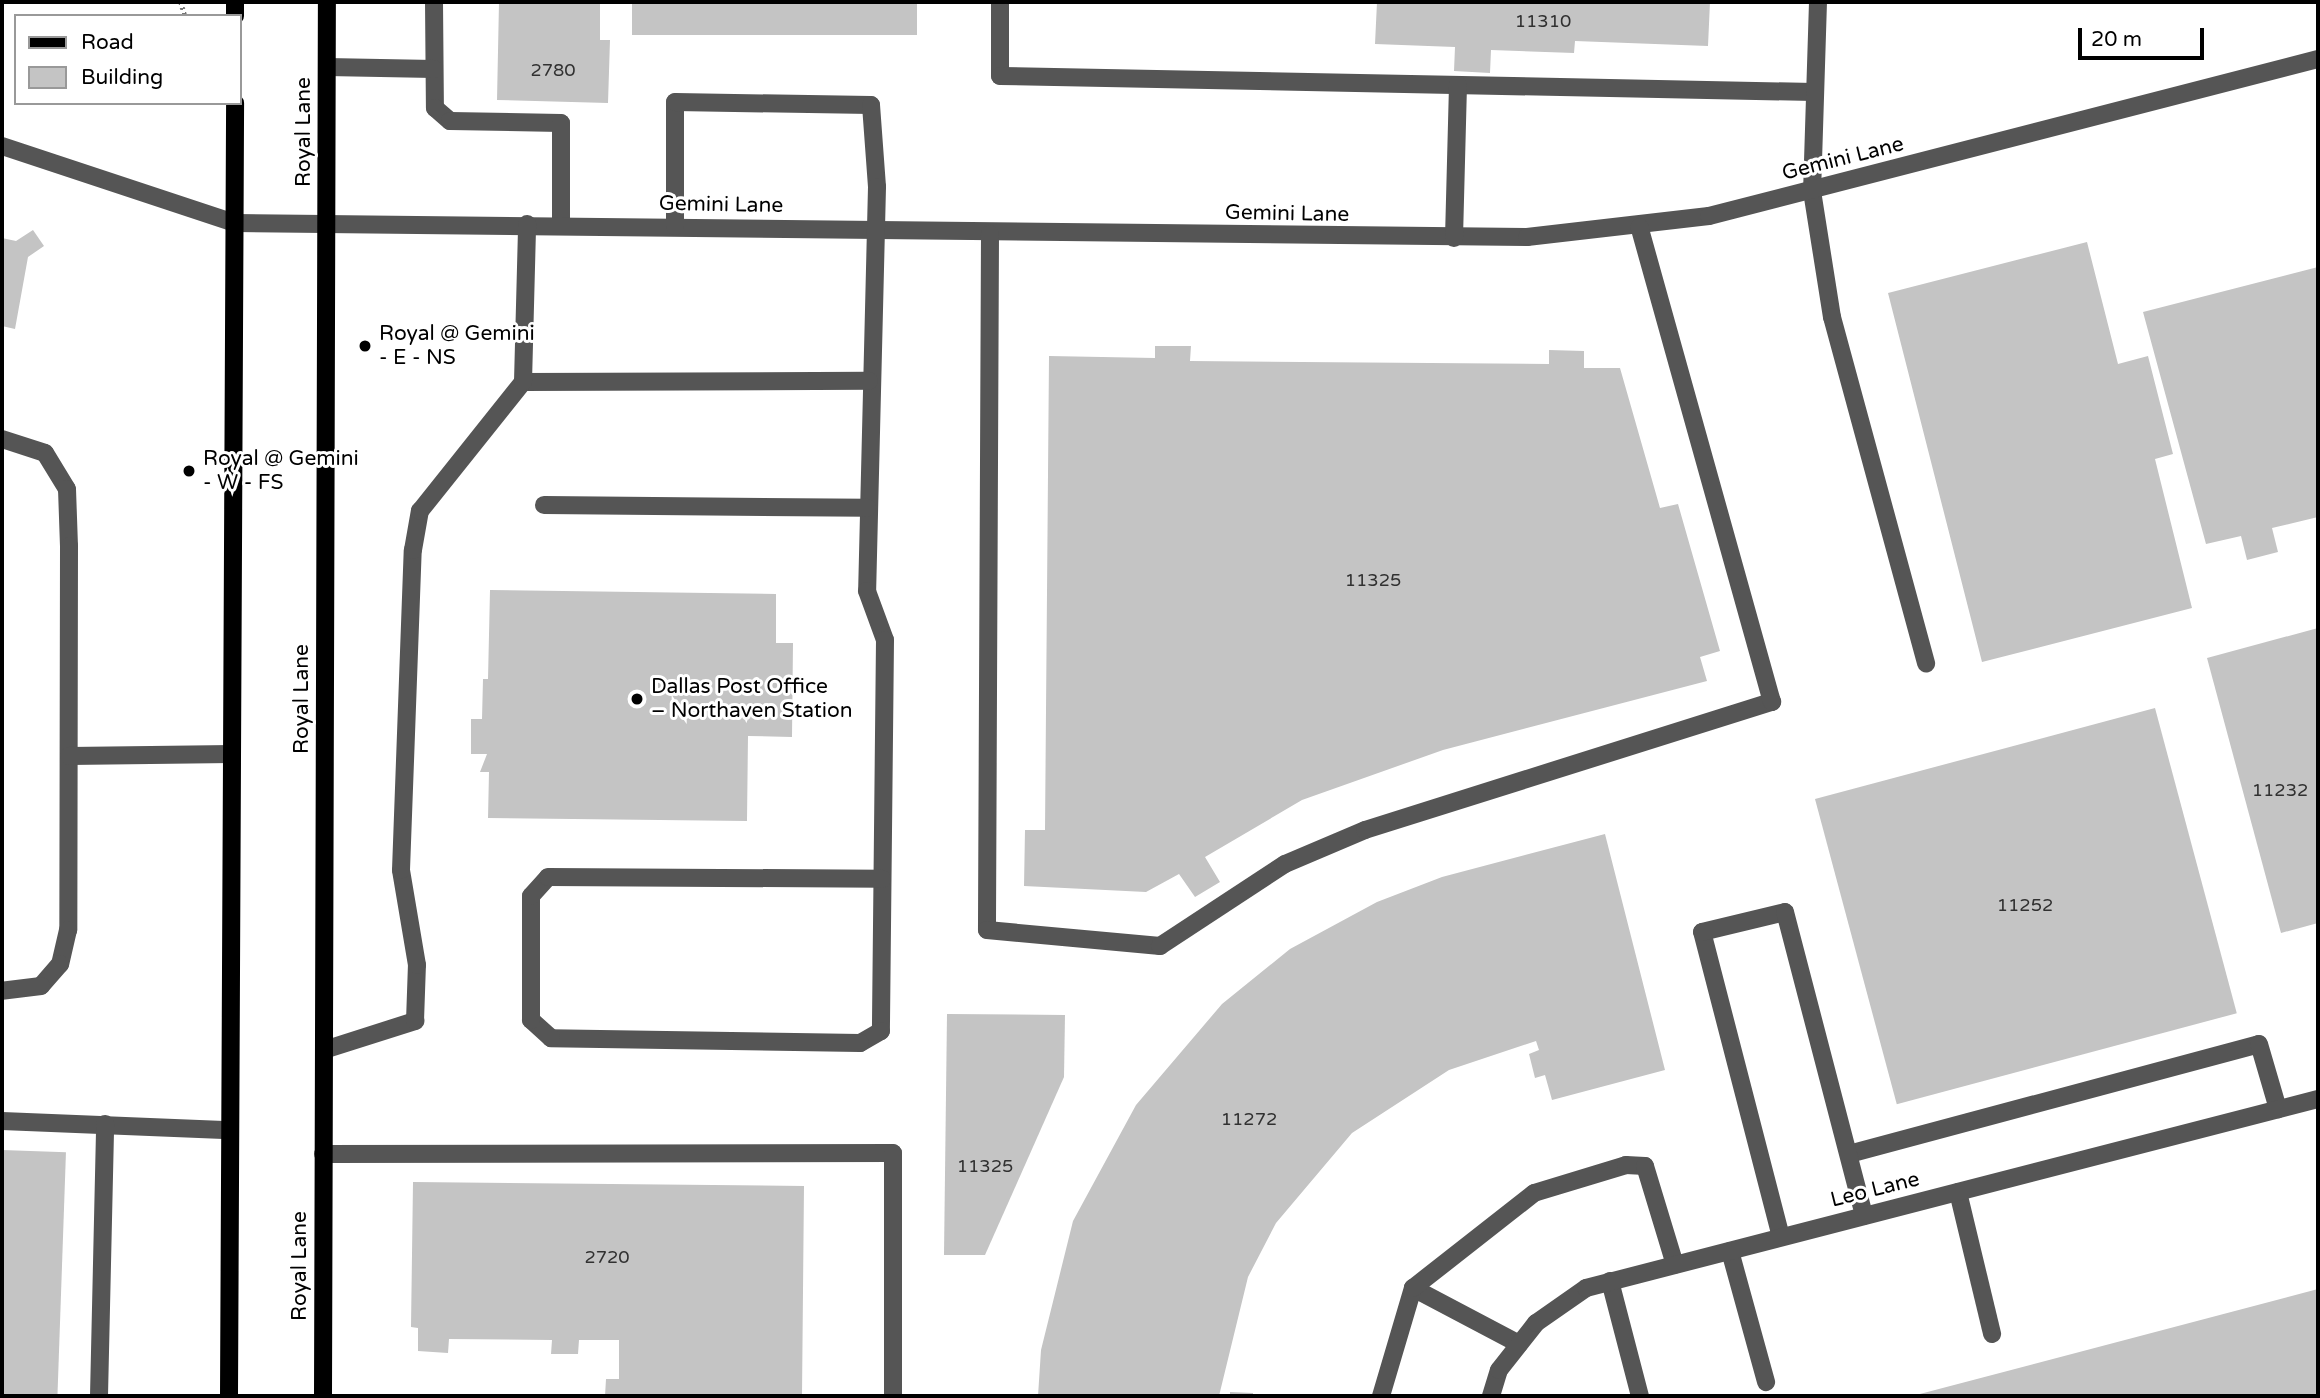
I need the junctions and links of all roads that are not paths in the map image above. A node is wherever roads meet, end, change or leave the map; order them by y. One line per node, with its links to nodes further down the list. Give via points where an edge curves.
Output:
1 (327, 2): 6 (main road, Royal Lane)
2 (434, 2): 7 (street)
3 (1000, 2): 8 (street, via 1000,76)
4 (1818, 2): 9 (street)
5 (2318, 59): 12 (street, Gemini Lane)
6 (327, 68): 7 (street); 13 (main road, Royal Lane)
7 (434, 69): 16 (street, via 435,108 450,121 561,123)
8 (1458, 85): 9 (street); 21 (street)
9 (1814, 92): 12 (street)
10 (235, 105): 14 (main road)
11 (2, 146): 14 (street, Gemini Lane)
12 (1811, 191): 18 (street, Gemini Lane); 27 (street, via 1832,317)
13 (327, 222): 14 (street, Gemini Lane); 15 (street, Gemini Lane); 32 (main road, Royal Lane)
14 (235, 223): 28 (main road)
15 (527, 224): 16 (street, Gemini Lane); 23 (street)
16 (561, 225): 17 (street, Gemini Lane)
17 (675, 226): 19 (street, Gemini Lane); 19 (street, via 675,102 871,105)
18 (1639, 227): 20 (street, via 1772,702 1365,830 1285,864 1160,946 987,930); 21 (street, Gemini Lane)
19 (872, 231): 20 (street, Gemini Lane); 22 (street)
20 (990, 234): 21 (street, Gemini Lane)
21 (1454, 238)
22 (869, 381): 23 (street); 26 (street)
23 (523, 382): 32 (street, via 420,511 413,550 401,870 417,965 415,1021)
24 (2, 439): 29 (street, via 45,453 68,489)
25 (544, 505): 26 (street)
26 (867, 508): 30 (street, via 867,591 885,640)
27 (1926, 663)
28 (232, 754): 29 (street); 37 (main road)
29 (69, 756): 31 (street, via 68,930 60,964 41,986)
30 (882, 879): 30 (street, via 881,1031 860,1043 551,1038 531,1020 531,896 548,877)
31 (2, 991)
32 (324, 1050): 38 (main road, Royal Lane)
33 (2318, 1099): 34 (street, Leo Lane)
34 (2278, 1109): 39 (street, via 2259,1044); 40 (street, Leo Lane)
35 (2, 1121): 36 (street)
36 (105, 1124): 37 (street); 50 (street)
37 (230, 1130): 51 (main road)
38 (323, 1154): 52 (main road, Royal Lane); 53 (street, via 893,1153)
39 (1849, 1154): 41 (street); 42 (street, via 1785,912 1703,932)
40 (1958, 1192): 41 (street, Leo Lane); 47 (street)
41 (1864, 1216): 42 (street, Leo Lane)
42 (1782, 1237): 43 (street, Leo Lane)
43 (1730, 1251): 44 (street, Leo Lane); 49 (street)
44 (1675, 1265): 45 (street, Leo Lane); 46 (street, via 1644,1166 1626,1165 1534,1193)
45 (1610, 1281): 48 (street, Leo Lane, via 1586,1288 1536,1323); 56 (street)
46 (1413, 1288): 48 (street); 54 (street)
47 (1992, 1334)
48 (1519, 1344): 55 (street, Leo Lane, via 1499,1370)
49 (1766, 1382)
50 (99, 1396)
51 (229, 1396)
52 (323, 1396)
53 (893, 1396)
54 (1381, 1396)
55 (1491, 1396)
56 (1640, 1396)

